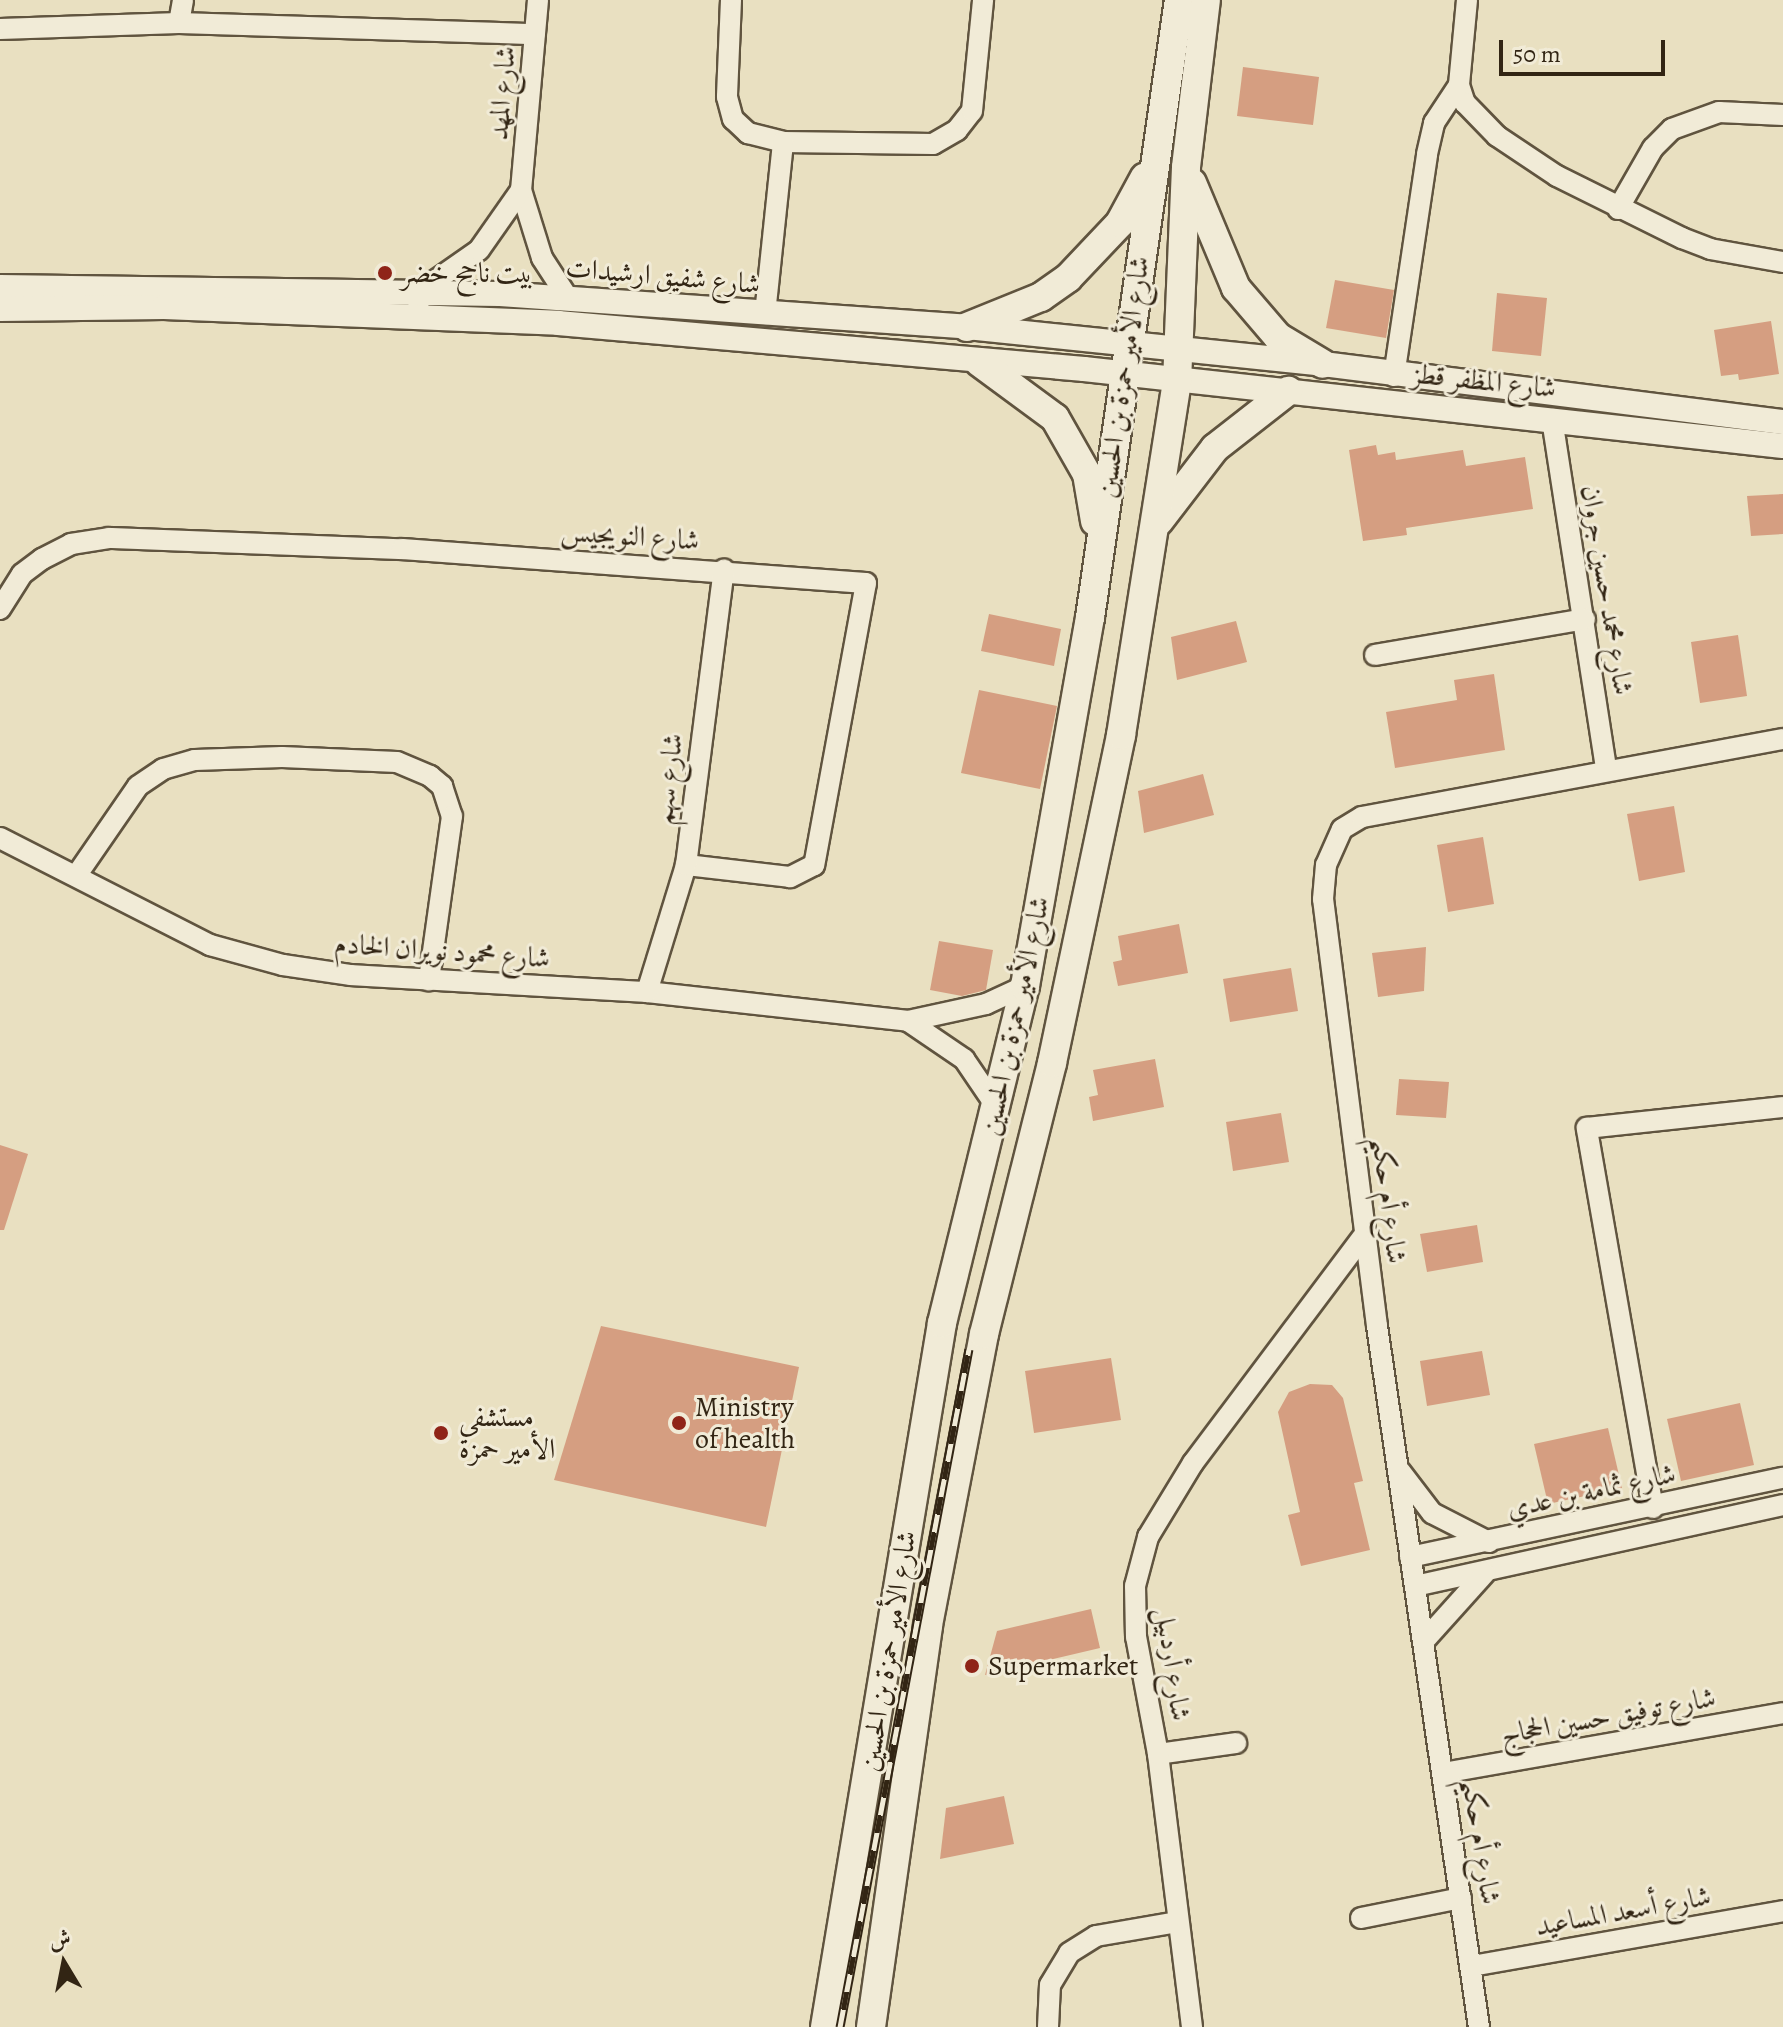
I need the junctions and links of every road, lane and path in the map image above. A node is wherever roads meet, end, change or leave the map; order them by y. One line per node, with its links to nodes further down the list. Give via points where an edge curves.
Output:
1 (183, 0): 7 (street)
2 (538, 0): 9 (street, شارع المهد)
3 (731, 0): 12 (street, via 726,64 733,119 748,133)
4 (983, 0): 12 (street, via 977,88 972,111 957,130 933,144)
5 (1467, 0): 10 (street)
6 (1192, 4): 13 (main road, شارع الأمير حمزة بن الحسين); 14 (main road, شارع الأمير حمزة بن الحسين)
7 (179, 23): 8 (street); 9 (street)
8 (0, 29)
9 (535, 34): 15 (street, شارع المهد)
10 (1459, 85): 16 (street, via 1465,103 1497,136); 29 (street, via 1434,123 1427,154)
11 (1783, 115): 16 (street, via 1719,112 1672,129 1653,148)
12 (783, 142): 22 (street)
13 (1153, 162): 23 (main road, via 1120,223 1089,260 1041,297); 24 (main road, شارع الأمير حمزة بن الحسين)
14 (1186, 167): 25 (main road, شارع الأمير حمزة بن الحسين); 27 (main road, via 1207,229 1236,288 1278,337)
15 (521, 190): 19 (street, شارع المهد, via 542,258); 20 (street, شارع المهد, via 479,250)
16 (1618, 209): 17 (street, via 1710,249)
17 (1783, 262)
18 (0, 287): 20 (street, شارع شفيق ارشيدات)
19 (568, 298): 20 (street, شارع شفيق ارشيدات); 22 (street, شارع شفيق ارشيدات)
20 (418, 303): 21 (street, شارع شفيق ارشيدات); 26 (street, شارع شفيق ارشيدات)
21 (0, 309)
22 (765, 314): 23 (street, شارع شفيق ارشيدات)
23 (967, 327): 24 (street, شارع شفيق ارشيدات)
24 (1128, 347): 25 (street, شارع شفيق ارشيدات); 28 (main road, شارع الأمير حمزة بن الحسين)
25 (1180, 353): 27 (street, شارع المظفر قطز); 30 (main road, شارع الأمير حمزة بن الحسين)
26 (979, 362): 28 (street, شارع شفيق ارشيدات); 36 (main road, via 1055,418 1068,437 1094,504)
27 (1323, 364): 29 (street, شارع المظفر قطز)
28 (1125, 375): 30 (street, شارع شفيق ارشيدات); 36 (main road, شارع الأمير حمزة بن الحسين)
29 (1394, 376): 33 (street, شارع المظفر قطز)
30 (1177, 382): 31 (street, شارع المظفر قطز); 35 (main road, شارع الأمير حمزة بن الحسين)
31 (1288, 391): 32 (street, شارع المظفر قطز); 35 (main road, via 1215,448)
32 (1552, 419): 34 (street, شارع المظفر قطز); 39 (street, شارع محمد حسين جروان)
33 (1783, 422)
34 (1783, 446)
35 (1153, 532): 72 (main road, شارع الأمير حمزة بن الحسين, via 1103,823 1052,1063 984,1334 928,1625)
36 (1097, 566): 47 (main road, شارع الأمير حمزة بن الحسين)
37 (724, 569): 38 (street, شارع النويجيس, via 109,538 71,544 42,559 22,574); 44 (street, شارع سهم); 44 (street, شارع النويجيس, via 866,583 814,865 790,877)
38 (0, 609)
39 (1585, 619): 40 (street); 42 (street, شارع محمد حسين جروان)
40 (1375, 655)
41 (1783, 739): 42 (street, شارع أم حكيم)
42 (1606, 769): 52 (street, شارع أم حكيم, via 1362,817 1342,829 1326,865 1323,899)
43 (0, 838): 45 (street, شارع محمود نويران الخادم)
44 (686, 865): 48 (street, شارع سهم)
45 (76, 876): 46 (street, شارع محمود نويران الخادم, via 157,922 244,956 351,975); 46 (street, via 138,786 163,769 195,760 282,757 397,762 442,786 452,816)
46 (429, 980): 48 (street, شارع محمود نويران الخادم)
47 (1025, 986): 49 (street, شارع محمود نويران الخادم, via 986,1004); 50 (main road, شارع الأمير حمزة بن الحسين)
48 (647, 992): 49 (street, شارع محمود نويران الخادم)
49 (908, 1021): 50 (street, شارع محمود نويران الخادم, via 964,1059)
50 (996, 1106): 71 (main road, شارع الأمير حمزة بن الحسين, via 942,1323)
51 (1783, 1107): 56 (street, via 1587,1128)
52 (1365, 1234): 53 (street, شارع أم حكيم); 64 (street, شارع أردبيل, via 1193,1463 1148,1537 1135,1586 1136,1637)
53 (1395, 1463): 57 (street, via 1432,1513); 58 (street, شارع أم حكيم)
54 (1783, 1478): 56 (street, شارع ثمامة بن عدي)
55 (1783, 1505): 59 (street, شارع ثمامة بن عدي)
56 (1653, 1508): 57 (street, شارع ثمامة بن عدي)
57 (1489, 1542): 58 (street, شارع ثمامة بن عدي)
58 (1410, 1557): 60 (street, شارع أم حكيم)
59 (1486, 1572): 60 (street, شارع ثمامة بن عدي); 61 (street)
60 (1415, 1586): 61 (street, شارع أم حكيم)
61 (1424, 1641): 65 (street, شارع أم حكيم)
62 (1783, 1713): 65 (street, شارع توفيق حسين الحجاج)
63 (1236, 1743): 64 (street)
64 (1158, 1754): 69 (street, شارع أردبيل)
65 (1443, 1773): 66 (street, شارع أم حكيم)
66 (1461, 1898): 68 (street); 70 (street, شارع أم حكيم)
67 (1783, 1911): 70 (street, شارع أسعد المساعيد)
68 (1361, 1918)
69 (1177, 1922): 73 (street, via 1096,1936 1069,1953 1050,1985); 74 (street, شارع أردبيل)
70 (1472, 1966): 75 (street, شارع أم حكيم)
71 (825, 2027)
72 (871, 2027)
73 (1048, 2027)
74 (1192, 2027)
75 (1479, 2027)

